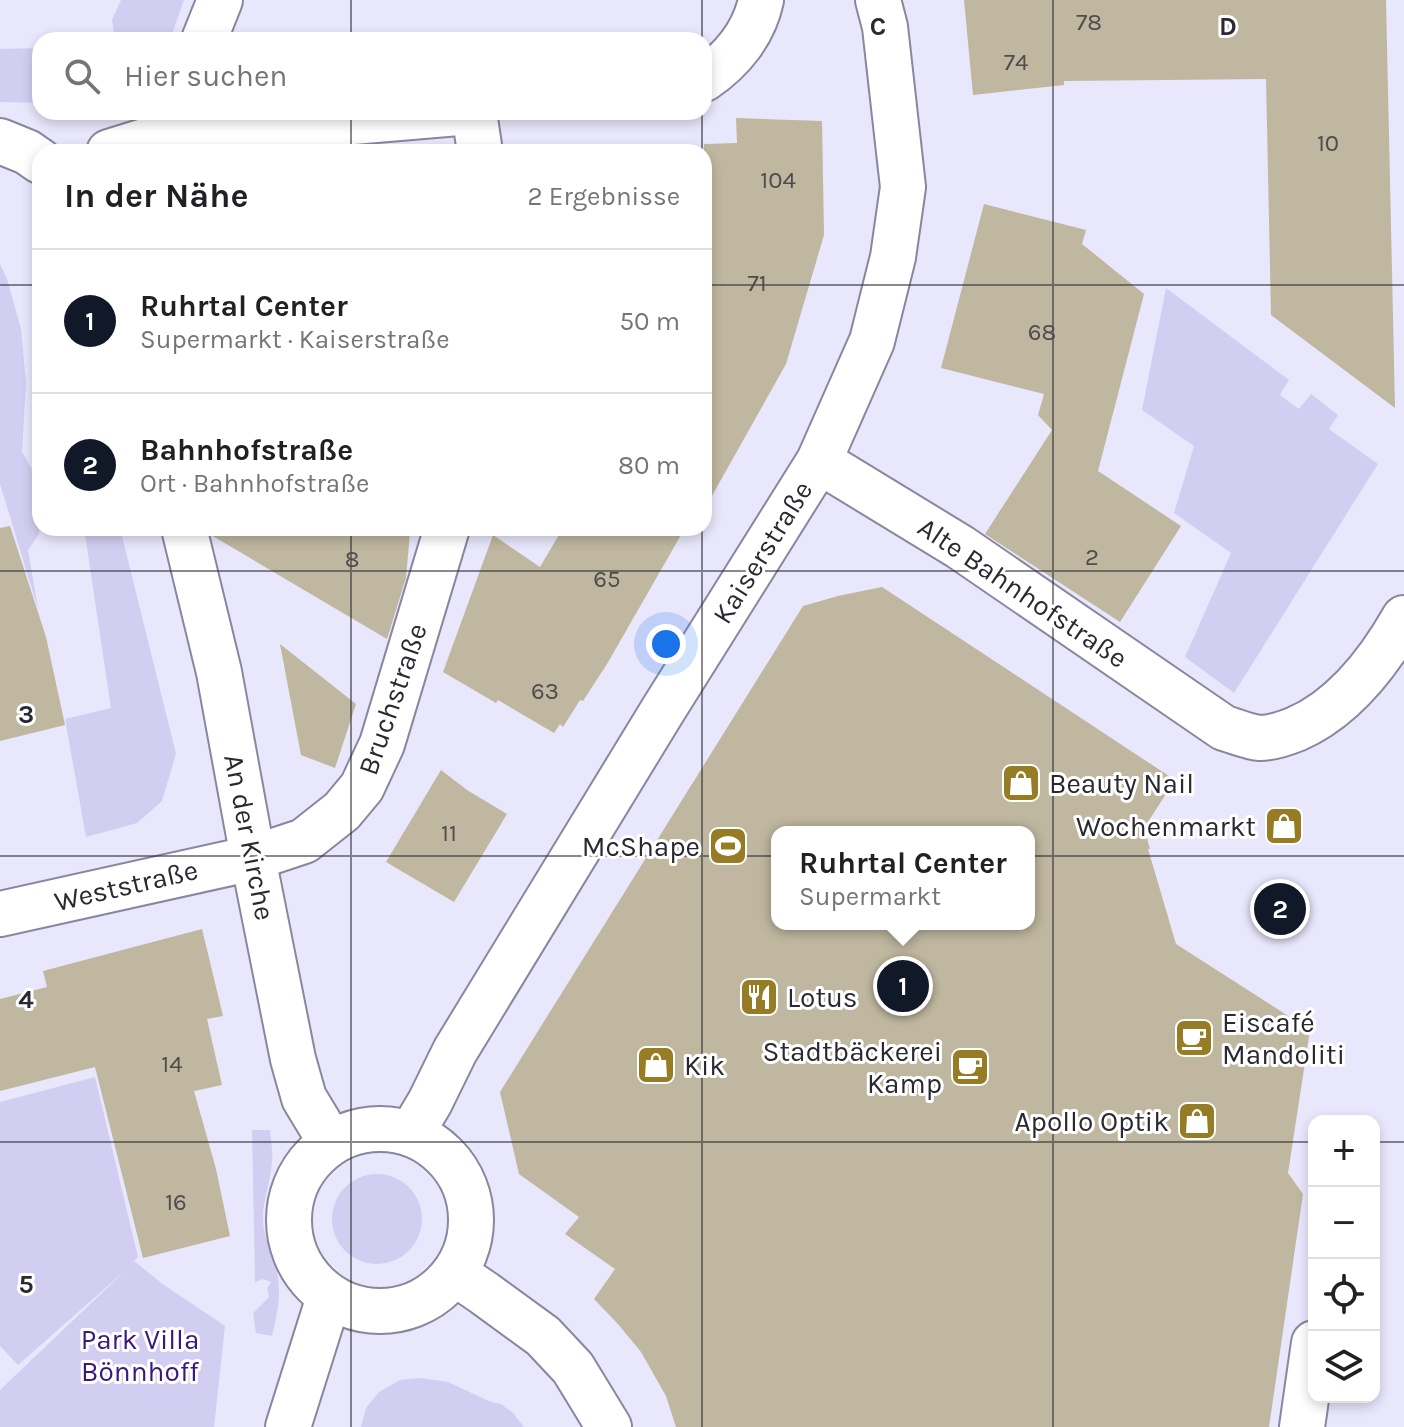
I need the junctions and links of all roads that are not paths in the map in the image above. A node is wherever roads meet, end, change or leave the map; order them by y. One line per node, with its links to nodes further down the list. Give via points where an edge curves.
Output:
1 (220, 0): 4 (street)
2 (761, 0): 5 (street, via 741,45)
3 (878, 0): 13 (street, Kaiserstraße, via 903,187 893,257 872,341)
4 (207, 32)
5 (712, 73)
6 (377, 120): 8 (street)
7 (474, 120): 11 (street)
8 (171, 123): 10 (street)
9 (0, 141): 12 (street)
10 (126, 144)
11 (478, 144)
12 (32, 155)
13 (819, 461): 16 (street, Alte Bahnhofstraße, via 960,547 1224,728 1260,738 1309,723 1337,705); 19 (street, Kaiserstraße, via 455,1051)
14 (186, 536): 17 (street, An der Kirche, via 219,672)
15 (445, 536): 17 (street, Bruchstraße, via 382,744 362,787 304,841)
16 (1404, 618)
17 (253, 858): 18 (street, Weststraße); 20 (street, An der Kirche, via 293,1059 304,1098)
18 (0, 914)
19 (411, 1134): 20 (street, via 379,1128); 21 (street, via 453,1164 465,1185 473,1221)
20 (330, 1141): 22 (street, via 303,1166 289,1203 288,1232 301,1268)
21 (456, 1274): 22 (street, via 423,1302 390,1312 365,1311); 25 (street, via 543,1336 573,1368)
22 (329, 1297): 24 (street)
23 (1308, 1385): 26 (street)
24 (288, 1427)
25 (609, 1427)
26 (1302, 1427)

